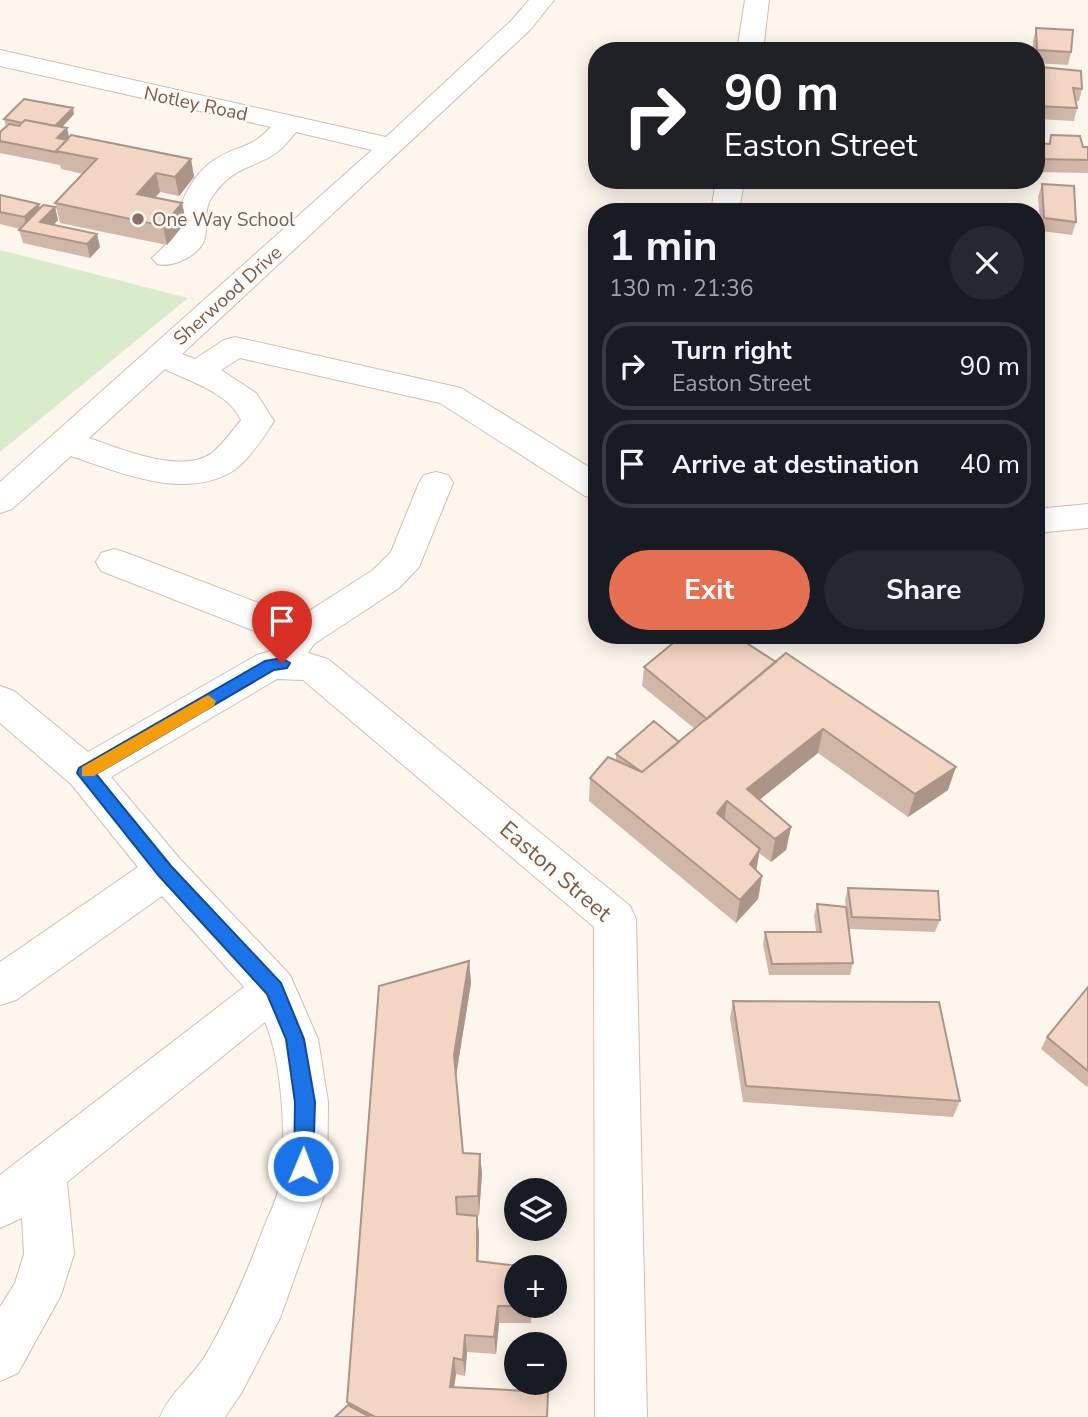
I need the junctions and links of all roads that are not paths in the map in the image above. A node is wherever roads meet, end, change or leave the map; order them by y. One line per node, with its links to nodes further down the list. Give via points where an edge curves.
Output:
1 (541, 0): 6 (street, Sherwood Drive, via 521,25)
2 (757, 0): 3 (street)
3 (751, 42)
4 (0, 58): 5 (street, Notley Road)
5 (289, 124): 6 (street, Notley Road); 7 (street, via 265,149 227,164 197,196 190,239)
6 (392, 146): 8 (street, Sherwood Drive)
7 (167, 258)
8 (162, 355): 9 (street); 10 (street, Sherwood Drive)
9 (196, 372): 10 (street, via 245,398 258,421 222,462 201,472 171,473); 11 (street, via 235,347 450,394)
10 (65, 442): 13 (street, Sherwood Drive)
11 (588, 482)
12 (436, 484): 17 (street, via 406,558 386,579)
13 (0, 501)
14 (1088, 516): 15 (street)
15 (1045, 520)
16 (114, 562): 17 (street, Easton Street)
17 (292, 649): 19 (street); 27 (street, Easton Street, via 615,919)
18 (0, 701): 19 (street)
19 (85, 773): 20 (street)
20 (165, 871): 21 (street); 22 (street)
21 (0, 986)
22 (274, 989): 23 (street); 26 (street, via 295,1039 305,1102 303,1187 262,1300 224,1374)
23 (42, 1170): 24 (street); 25 (street, via 48,1254 36,1295)
24 (0, 1205)
25 (0, 1356)
26 (186, 1417)
27 (621, 1417)

